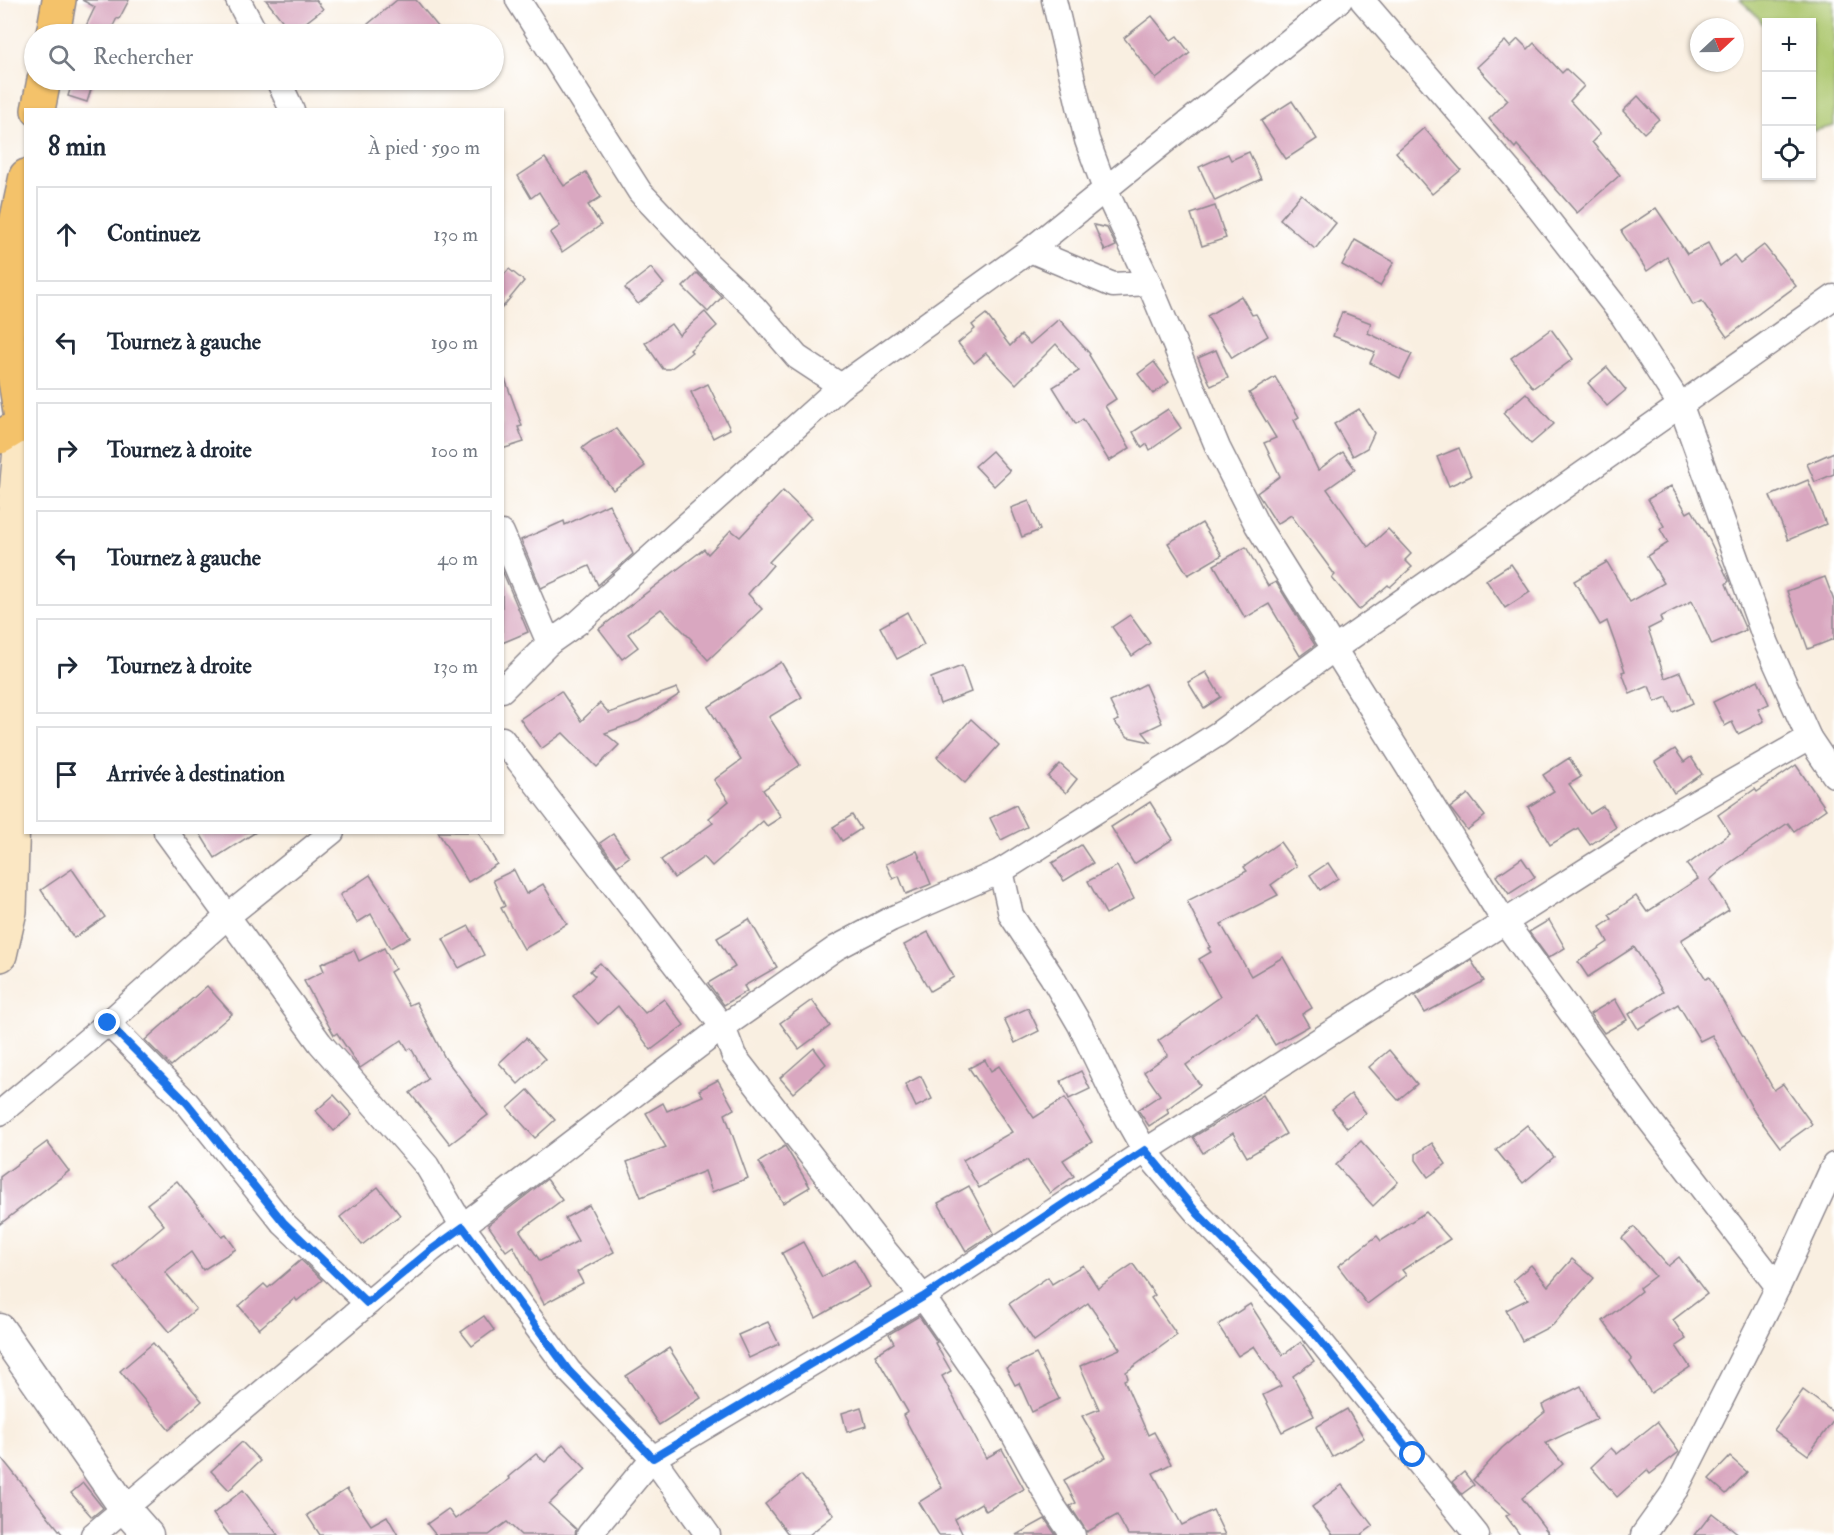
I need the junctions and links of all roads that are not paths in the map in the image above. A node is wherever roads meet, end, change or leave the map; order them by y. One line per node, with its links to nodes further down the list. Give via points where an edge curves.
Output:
1 (59, 0): 7 (main road)
2 (238, 0): 8 (street)
3 (518, 0): 18 (street, via 640,192 754,307 797,357)
4 (1054, 0): 14 (street, via 1087,140)
5 (1340, 0): 14 (street)
6 (1362, 0): 19 (street, via 1520,184 1622,315)
7 (55, 24)
8 (251, 24)
9 (42, 90): 11 (main road)
10 (283, 90): 12 (street)
11 (38, 108)
12 (291, 108)
13 (24, 185): 20 (main road, via 16,223 8,337)
14 (1105, 189): 15 (street); 16 (street)
15 (1030, 250): 16 (street, via 1113,285); 18 (street)
16 (1149, 283): 24 (street, via 1218,448 1257,525)
17 (1834, 297): 19 (street)
18 (841, 386): 23 (street, via 579,622)
19 (1681, 406): 24 (street); 26 (street, via 1767,644)
20 (11, 430): 22 (main road)
21 (504, 538): 23 (street)
22 (14, 626): 34 (main road, via 10,911)
23 (549, 643): 25 (street)
24 (1334, 649): 31 (street, via 1218,734); 33 (street)
25 (504, 688)
26 (1809, 738): 28 (street); 33 (street, via 1662,822)
27 (504, 742): 36 (street)
28 (1834, 775)
29 (167, 834): 32 (street)
30 (330, 834): 32 (street)
31 (1001, 871): 36 (street, via 836,948); 38 (street, via 1011,915 1080,1025)
32 (228, 916): 35 (street); 40 (street, via 320,1042 427,1166)
33 (1504, 921): 38 (street); 41 (street)
34 (0, 955)
35 (108, 1023): 37 (street); 43 (street, via 187,1103 284,1223)
36 (723, 1027): 40 (street); 42 (street, via 734,1056)
37 (0, 1113)
38 (1145, 1150): 42 (street); 52 (street, via 1198,1214 1309,1327)
39 (1834, 1165): 41 (street)
40 (463, 1227): 43 (street); 45 (street, via 569,1371)
41 (1778, 1287): 53 (street, via 1676,1489)
42 (923, 1297): 45 (street); 51 (street, via 992,1395)
43 (367, 1303): 46 (street)
44 (0, 1329): 46 (street)
45 (653, 1458): 49 (street); 50 (street)
46 (125, 1509): 47 (street); 48 (street)
47 (93, 1535)
48 (148, 1535)
49 (589, 1535)
50 (708, 1535)
51 (1073, 1535)
52 (1477, 1535)
53 (1643, 1535)

